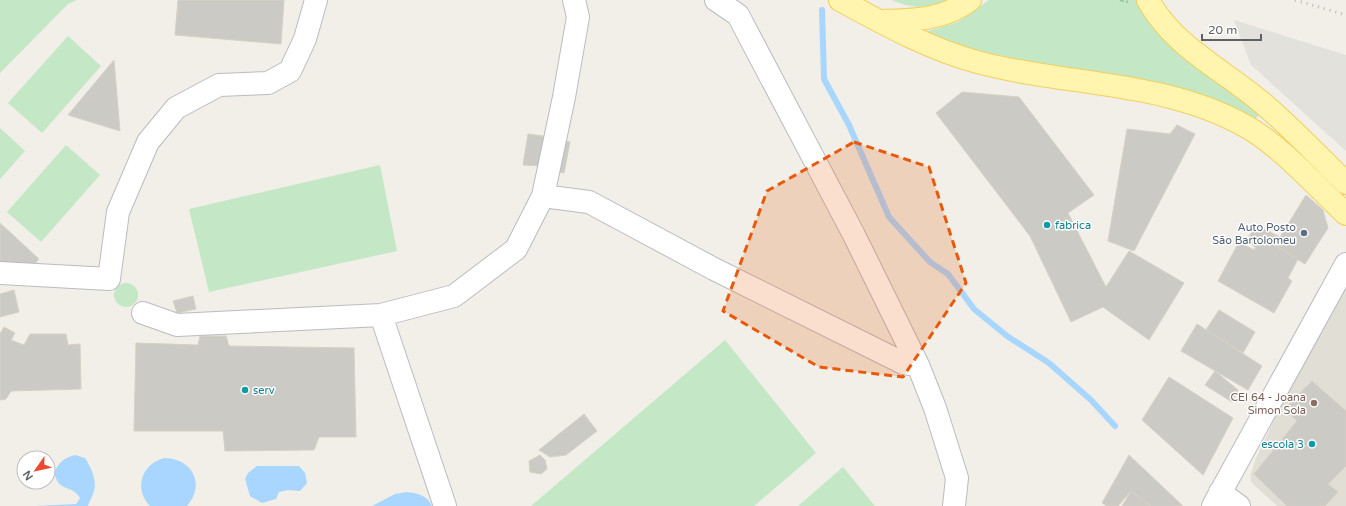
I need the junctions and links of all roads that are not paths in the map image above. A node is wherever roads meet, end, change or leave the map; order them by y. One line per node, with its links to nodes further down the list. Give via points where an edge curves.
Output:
1 (316, 0): 13 (street, via 305,39 290,71 268,83 219,85 176,108 148,142 118,212 110,279)
2 (574, 0): 10 (street, via 578,17)
3 (716, 0): 16 (street, via 738,15 854,236)
4 (840, 0): 8 (main road)
5 (866, 0): 8 (main road)
6 (970, 0): 8 (main road, via 934,17)
7 (1148, 0): 9 (main road, via 1181,41 1268,107)
8 (879, 21): 11 (main road, via 938,48 978,62 1165,96 1200,106 1246,126 1270,142)
9 (1346, 183)
10 (543, 196): 15 (street, via 516,249 454,296); 16 (street, via 589,202 714,269 904,363)
11 (1346, 214)
12 (1346, 264): 17 (street)
13 (0, 273)
14 (143, 313): 15 (street, via 177,325)
15 (381, 315): 18 (street)
16 (918, 365): 19 (street, via 936,408 957,478)
17 (1216, 499): 20 (street)
18 (445, 506)
19 (954, 506)
20 (1239, 506)

